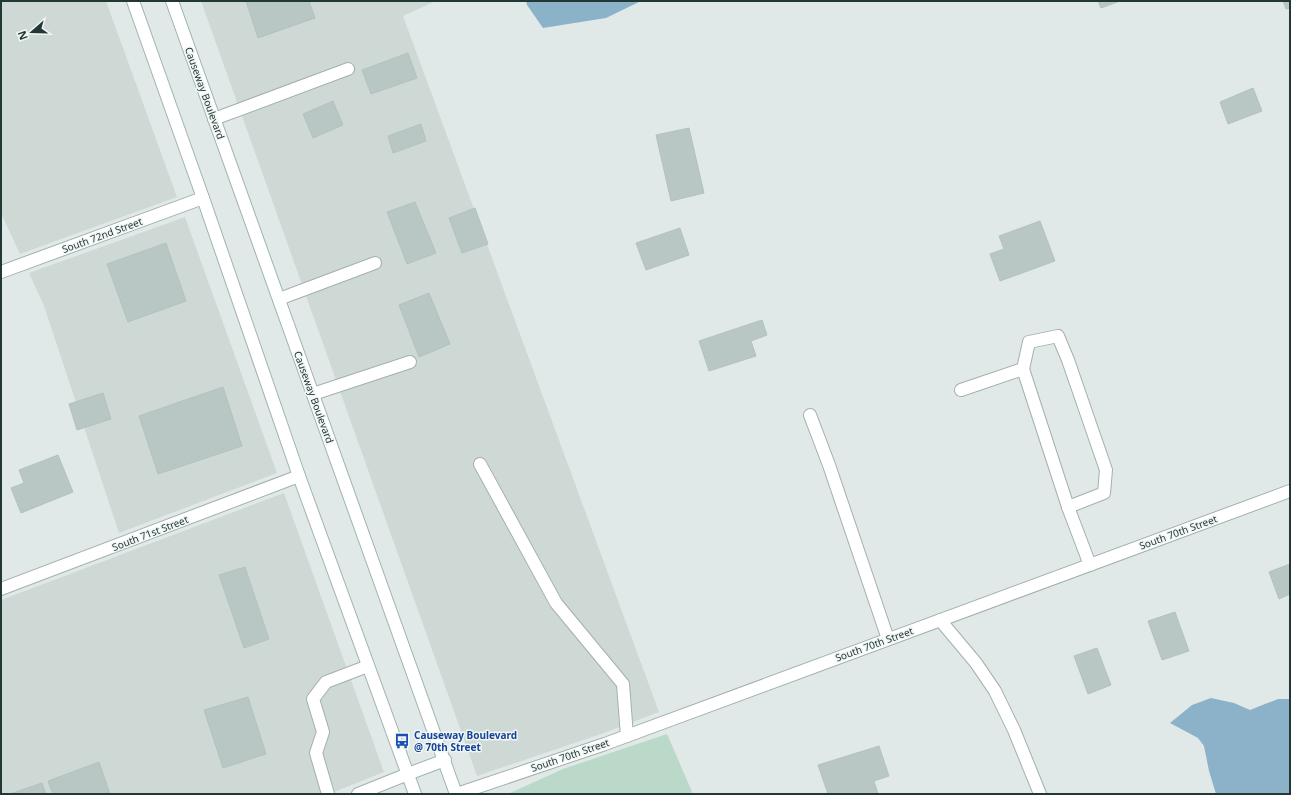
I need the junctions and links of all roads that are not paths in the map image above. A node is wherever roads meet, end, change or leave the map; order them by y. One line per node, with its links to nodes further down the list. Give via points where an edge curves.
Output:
1 (133, 1): 5 (main road)
2 (172, 1): 4 (main road, Causeway Boulevard)
3 (348, 69): 4 (main road)
4 (214, 119): 8 (main road, Causeway Boulevard)
5 (203, 198): 7 (main road, South 72nd Street); 15 (main road)
6 (375, 263): 8 (main road)
7 (1, 272)
8 (279, 299): 12 (main road, Causeway Boulevard)
9 (410, 362): 12 (main road)
10 (1023, 370): 11 (main road); 17 (main road); 17 (main road, via 1029,342 1058,336 1106,470 1104,493)
11 (961, 390)
12 (313, 394): 24 (main road, Causeway Boulevard)
13 (810, 415): 21 (main road)
14 (480, 464): 23 (main road, via 556,603 623,684)
15 (299, 476): 19 (main road, South 71st Street); 22 (main road)
16 (1290, 491): 18 (main road, South 70th Street)
17 (1068, 506): 18 (main road)
18 (1090, 565): 20 (main road, South 70th Street)
19 (1, 589)
20 (940, 620): 21 (main road, South 70th Street); 30 (main road, via 976,663 995,691)
21 (888, 639): 23 (main road, South 70th Street)
22 (368, 666): 25 (main road); 26 (main road, via 326,682 313,698 323,732 316,753)
23 (627, 736): 29 (main road, South 70th Street)
24 (444, 760): 25 (main road); 29 (main road, Causeway Boulevard)
25 (408, 774): 27 (main road); 28 (main road)
26 (328, 794)
27 (358, 794)
28 (415, 794)
29 (456, 794)
30 (1040, 794)

